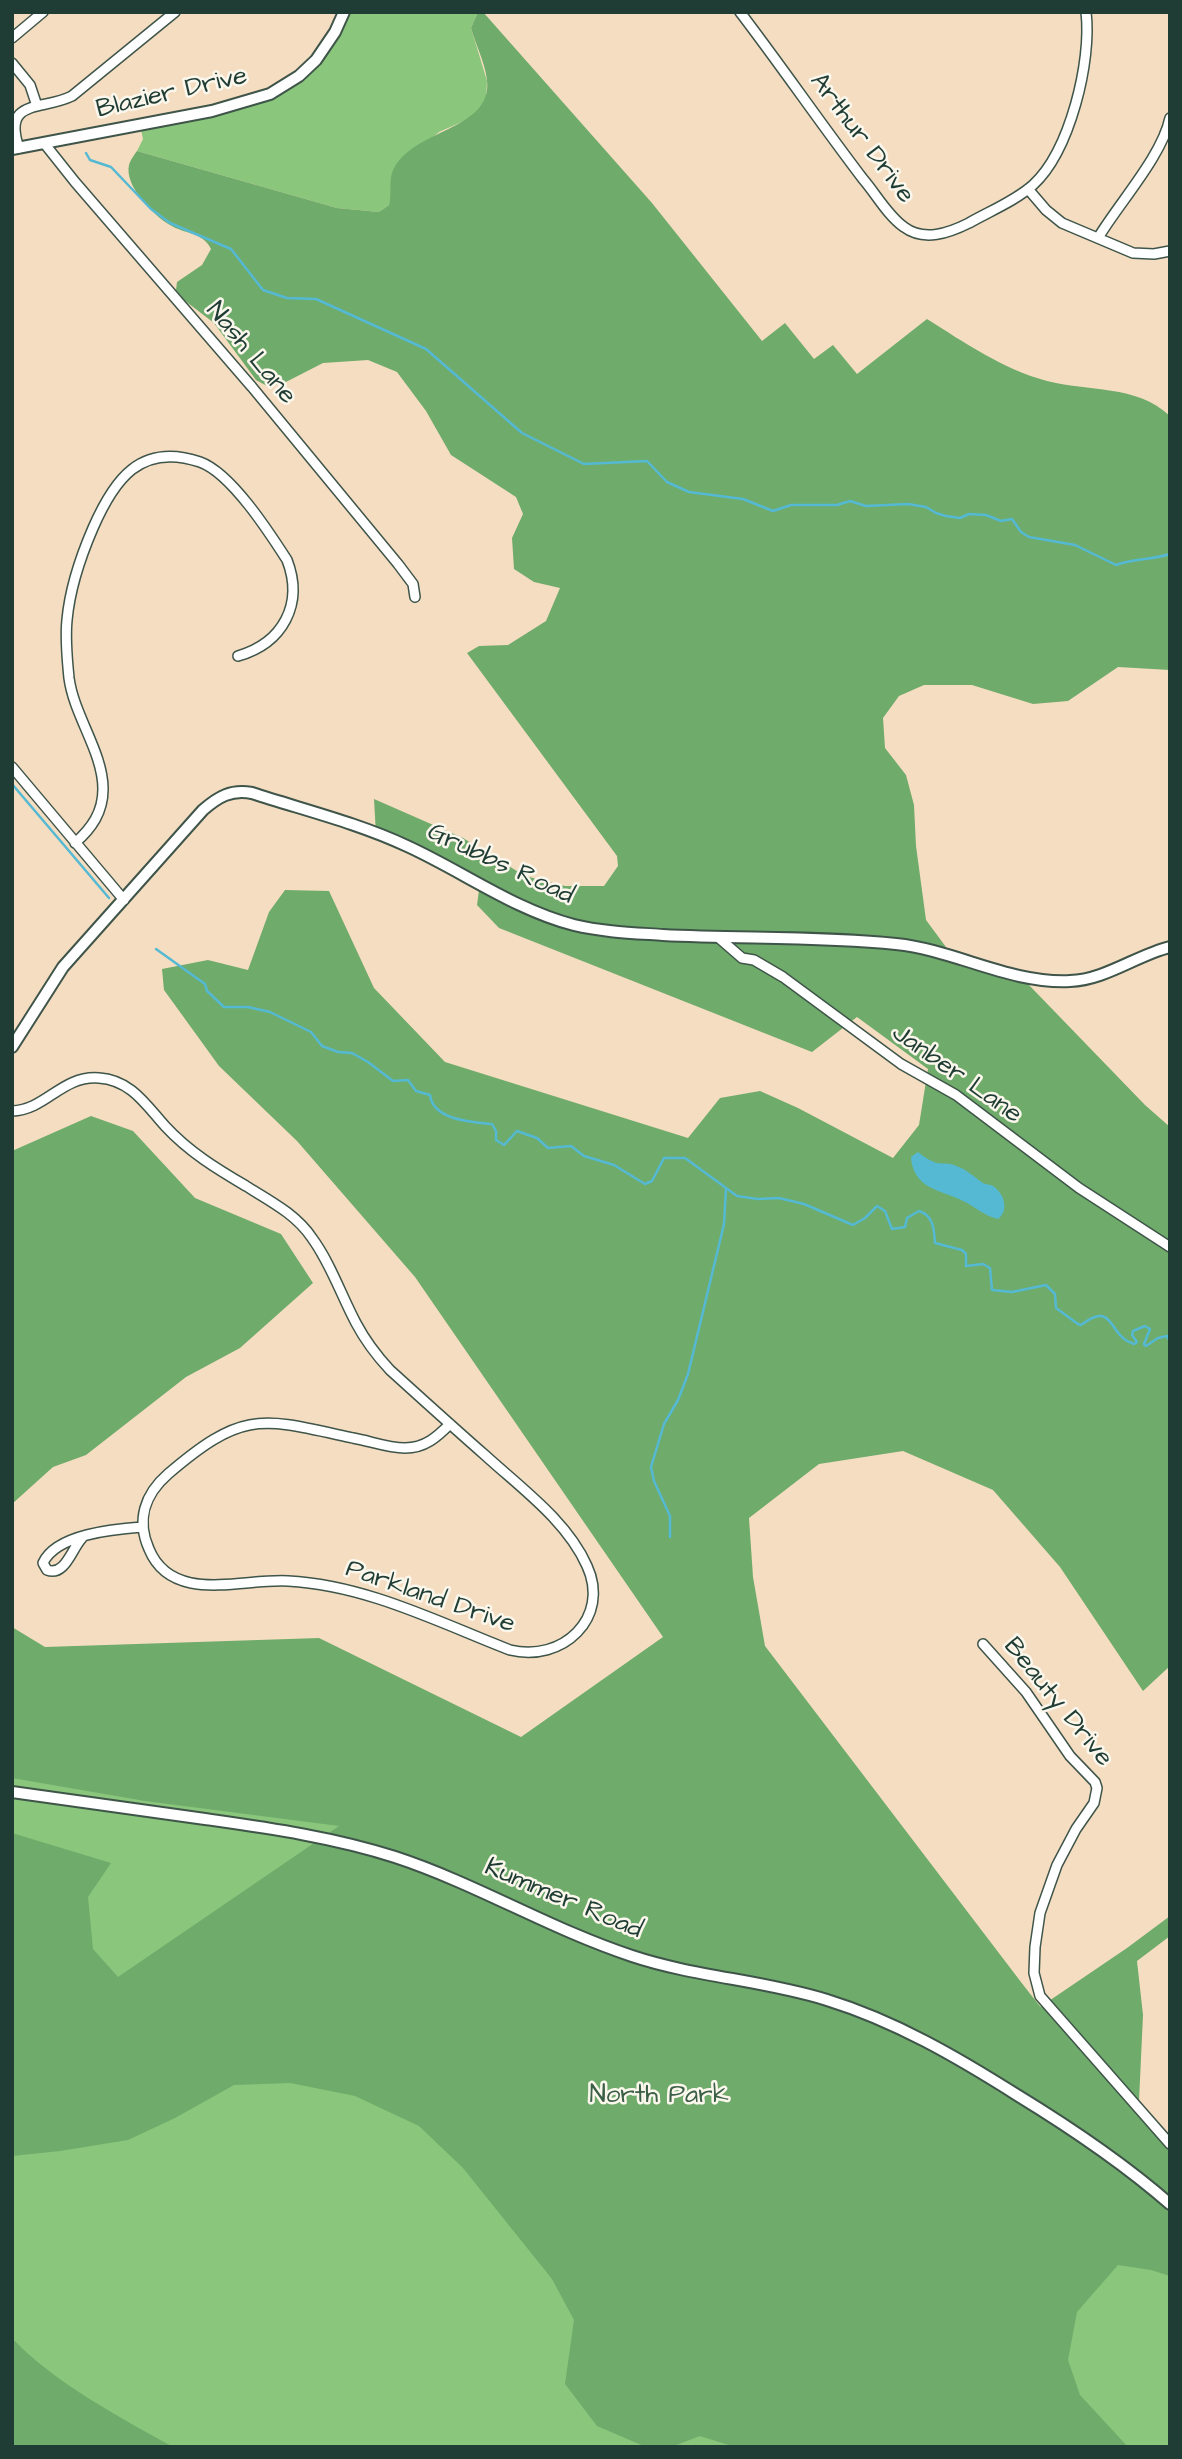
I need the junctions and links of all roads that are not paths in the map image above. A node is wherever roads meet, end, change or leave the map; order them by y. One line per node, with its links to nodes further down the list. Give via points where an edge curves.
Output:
1 (43, 12): 6 (street)
2 (175, 12): 8 (street, via 72,96)
3 (344, 12): 10 (street, Blazier Drive, via 316,61 270,94 212,111)
4 (740, 12): 12 (street, Arthur Drive, via 842,152 905,229 928,235 952,231)
5 (1086, 12): 12 (street, Arthur Drive, via 1086,59 1076,100 1055,153)
6 (12, 38)
7 (12, 63): 8 (street, via 30,85)
8 (37, 106): 11 (street, via 17,116)
9 (1170, 118): 13 (street, via 1158,149)
10 (44, 143): 11 (street, Blazier Drive); 15 (street, Nash Lane, via 398,564 413,584)
11 (15, 148)
12 (1028, 189): 13 (street, via 1056,219)
13 (1098, 238): 14 (street, via 1133,253)
14 (1170, 251)
15 (415, 597)
16 (238, 656): 18 (street, via 269,641 286,620 294,593 287,560 233,486 212,467 170,457 136,467 118,481 103,506 80,559 69,601 66,641 71,690 101,769 103,788 95,821)
17 (12, 767): 18 (street)
18 (75, 843): 19 (street)
19 (124, 900): 20 (street, Grubbs Road, via 203,810 227,793 243,791 389,838 573,925); 22 (street, Grubbs Road, via 63,967)
20 (719, 938): 21 (street, Grubbs Road, via 843,939 912,946 1050,981 1074,981 1107,972); 24 (street, Janber Lane, via 742,958 783,977 901,1064 956,1096 1079,1188)
21 (1170, 947)
22 (12, 1047)
23 (12, 1111): 25 (street, Parkland Drive, via 32,1107 62,1086 86,1078 108,1079 133,1090 195,1154 303,1226 370,1345 390,1370)
24 (1170, 1247)
25 (450, 1424): 26 (street, via 433,1440 407,1448 279,1422 242,1426 209,1442 158,1484 145,1506); 26 (street, Parkland Drive, via 546,1511 588,1568 590,1609 576,1633 556,1648 535,1653 510,1650 379,1599 324,1584 186,1582 156,1562)
26 (142, 1527): 27 (street, via 103,1530)
27 (82, 1538): 27 (street, via 48,1555 43,1563 47,1570 55,1572 63,1566)
28 (983, 1644): 30 (street, Beauty Drive, via 1026,1692 1097,1788 1094,1803 1057,1865 1040,1913 1034,1973 1040,1996)
29 (12, 1792): 31 (street, Kummer Road, via 349,1844 442,1874 599,1945 680,1969 829,2001 927,2042 984,2074 1085,2137)
30 (1170, 2144)
31 (1170, 2204)

